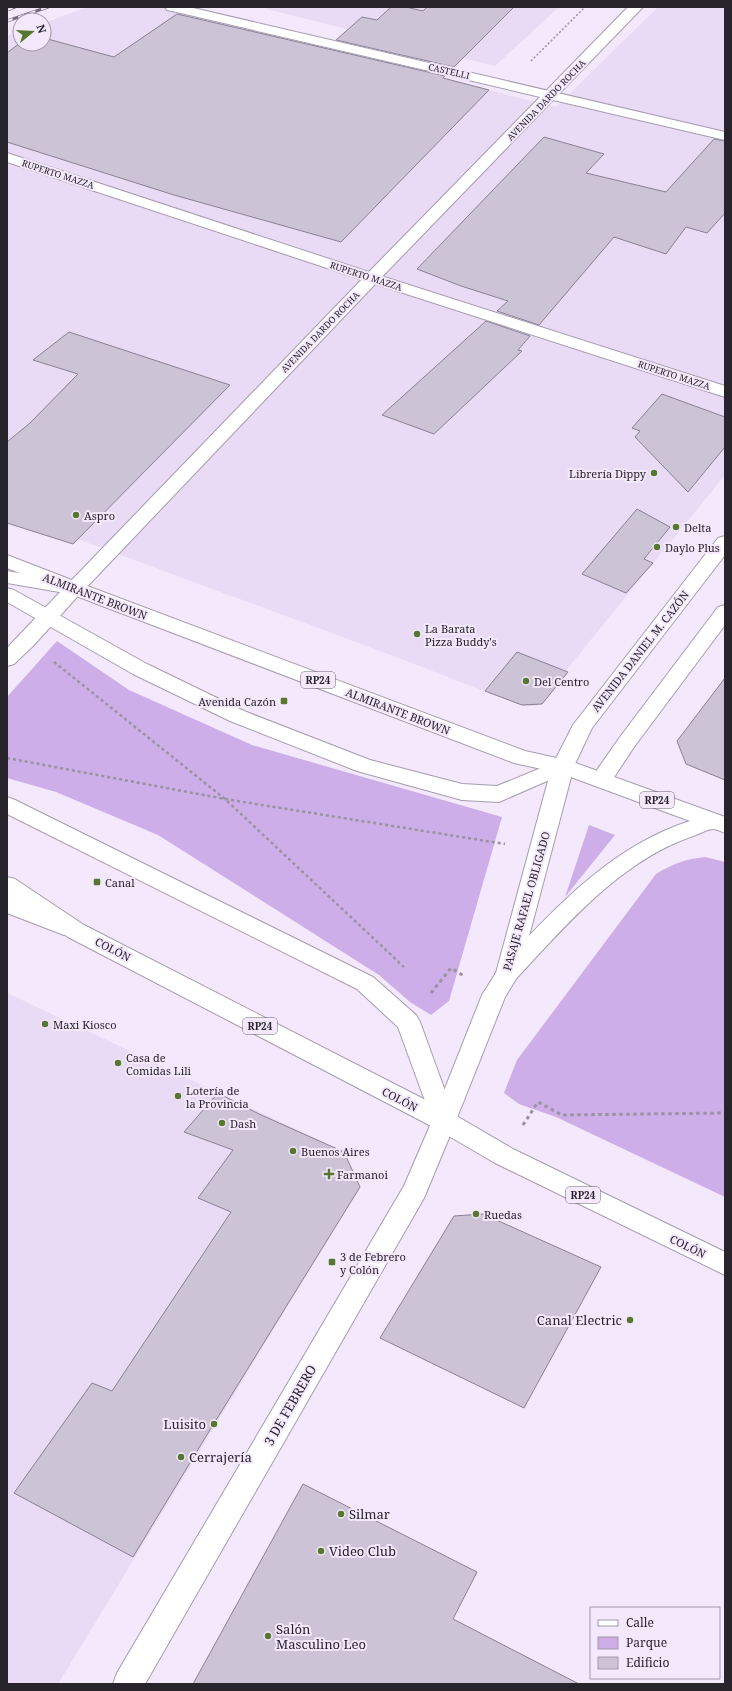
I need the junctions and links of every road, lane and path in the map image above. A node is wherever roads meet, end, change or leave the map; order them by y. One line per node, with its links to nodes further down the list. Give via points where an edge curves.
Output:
1 (172, 7): 4 (street, CASTELLI)
2 (585, 7): 4 (path)
3 (636, 7): 5 (street, AVENIDA DARDO ROCHA)
4 (508, 84): 5 (street, CASTELLI)
5 (552, 94): 6 (street, CASTELLI); 8 (street, AVENIDA DARDO ROCHA)
6 (725, 136)
7 (7, 157): 8 (street, RUPERTO MAZZA)
8 (372, 278): 9 (street, RUPERTO MAZZA); 13 (street, AVENIDA DARDO ROCHA)
9 (725, 392)
10 (725, 542): 20 (street, AVENIDA DANIEL M. CAZÓN, via 583,725)
11 (7, 561): 13 (street, ALMIRANTE BROWN)
12 (7, 577): 13 (street, RP24)
13 (74, 588): 16 (street, AVENIDA DARDO ROCHA); 20 (street, ALMIRANTE BROWN / RP24, via 521,758)
14 (7, 594): 16 (street)
15 (725, 611): 21 (street, via 626,742)
16 (48, 617): 17 (street, AVENIDA DARDO ROCHA); 20 (street, via 140,669 237,716 364,766 462,792 499,794)
17 (27, 640): 18 (street, AVENIDA DARDO ROCHA); 22 (path)
18 (7, 659)
19 (7, 758): 22 (path)
20 (563, 766): 21 (street, ALMIRANTE BROWN / RP24); 25 (street, PASAJE RAFAEL OBLIGADO)
21 (601, 780): 24 (street, ALMIRANTE BROWN / RP24)
22 (225, 799): 25 (path); 29 (path)
23 (7, 805): 34 (street, via 365,983 408,1022)
24 (719, 823): 30 (street, via 670,836 638,854 605,878 558,920)
25 (541, 849): 30 (street, PASAJE RAFAEL OBLIGADO)
26 (7, 885): 28 (street, COLÓN / RP24)
27 (7, 904): 28 (street, COLÓN)
28 (76, 931): 34 (street, COLÓN / RP24)
29 (408, 972)
30 (507, 974): 32 (street, PASAJE RAFAEL OBLIGADO)
31 (426, 988): 32 (path, via 431,993 451,968)
32 (494, 995): 34 (street, PASAJE RAFAEL OBLIGADO)
33 (725, 1113): 35 (path, via 562,1114 538,1102)
34 (444, 1121): 35 (street, COLÓN / RP24); 37 (street, 3 DE FEBRERO, via 415,1190)
35 (504, 1156): 36 (street, COLÓN / RP24)
36 (725, 1264)
37 (128, 1684)

